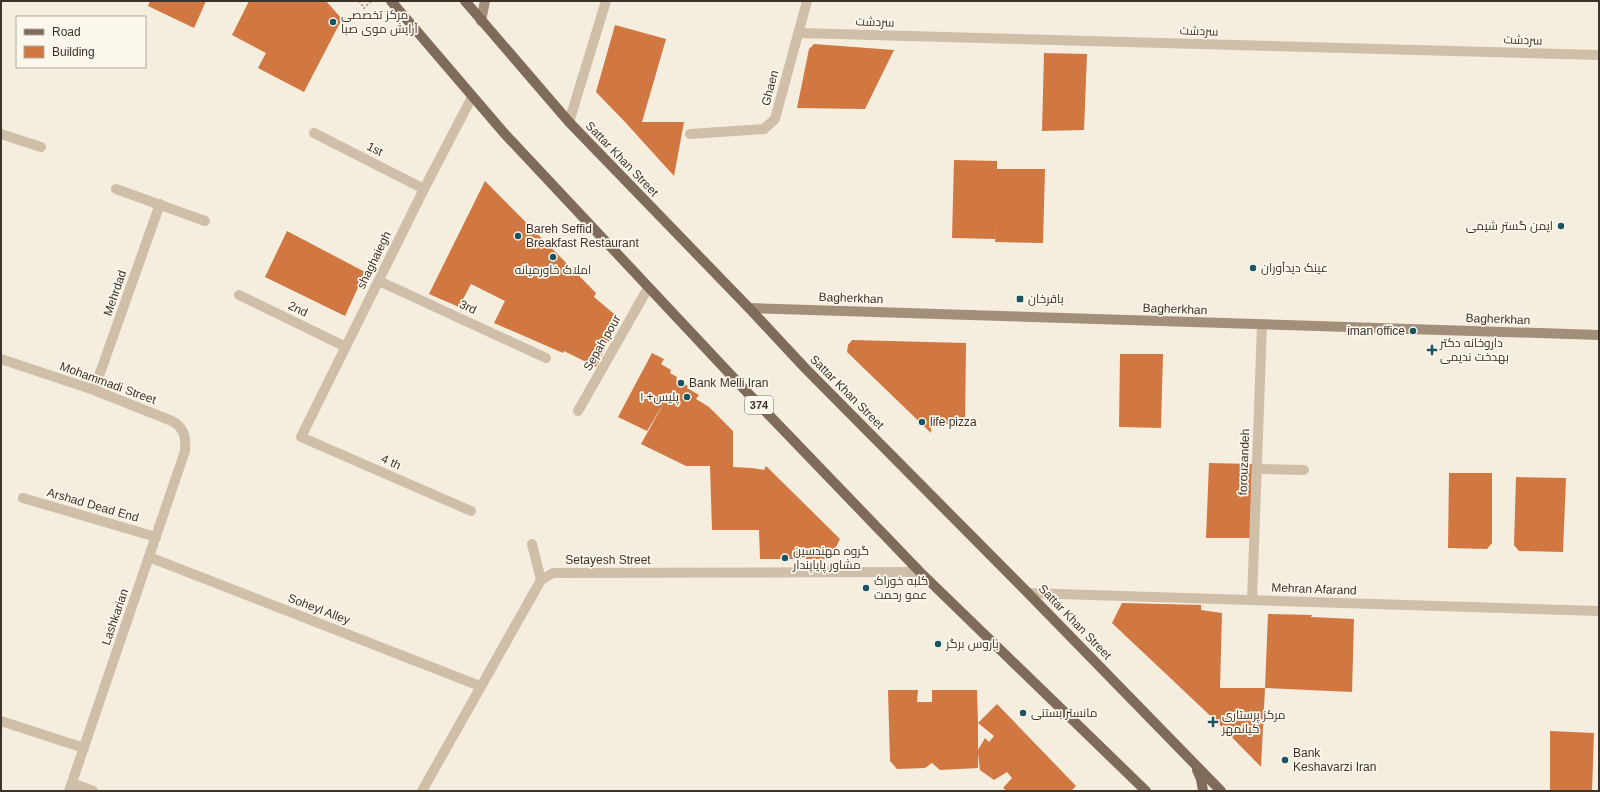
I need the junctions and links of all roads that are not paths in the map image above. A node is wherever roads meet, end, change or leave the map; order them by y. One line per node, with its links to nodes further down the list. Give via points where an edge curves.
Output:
1 (392, 1): 9 (main road, 374)
2 (465, 1): 6 (main road, Sattar Khan Street)
3 (485, 1): 6 (main road)
4 (606, 1): 10 (street)
5 (807, 1): 7 (street, Ghaen)
6 (481, 21): 10 (main road, Sattar Khan Street)
7 (799, 32): 8 (street, سردشت); 13 (street, Ghaen, via 775,118 771,124 764,129)
8 (1599, 56)
9 (472, 96): 16 (street, shaghaiegh); 20 (main road, 374)
10 (569, 122): 22 (main road, Sattar Khan Street)
11 (314, 133): 16 (street, 1st)
12 (1, 134): 14 (street)
13 (690, 134)
14 (41, 147)
15 (116, 189): 17 (street)
16 (424, 189): 19 (street, shaghaiegh)
17 (160, 204): 18 (street); 28 (street, Mehrdad)
18 (205, 221)
19 (379, 281): 25 (street, shaghaiegh); 26 (street, 3rd)
20 (648, 288): 29 (street, Sepah pour); 39 (main road, 374)
21 (239, 294): 25 (street, 2nd)
22 (749, 308): 23 (main road, Bagherkhan); 41 (main road, Sattar Khan Street)
23 (1262, 325): 24 (main road, Bagherkhan); 32 (street, forouzandeh)
24 (1599, 336)
25 (346, 347): 30 (street, shaghaiegh)
26 (546, 358)
27 (1, 359): 28 (street, Mohammadi Street)
28 (94, 390): 31 (street, Mohammadi Street, via 178,424 186,440)
29 (578, 411)
30 (301, 437): 35 (street, 4 th)
31 (185, 451): 36 (street, Lashkarian)
32 (1257, 469): 33 (street); 42 (street, forouzandeh)
33 (1304, 470)
34 (23, 498): 36 (street, Arshad Dead End)
35 (471, 511)
36 (156, 537): 38 (street, Lashkarian)
37 (532, 544): 40 (street)
38 (149, 557): 44 (street, Soheyl Alley); 46 (street, Lashkarian)
39 (920, 572): 40 (street, Setayesh Street, via 553,573); 49 (main road, 374)
40 (540, 580): 44 (street)
41 (1028, 593): 42 (street, Mehran Afarand); 47 (main road, Sattar Khan Street)
42 (1252, 600): 43 (street, Mehran Afarand)
43 (1599, 611)
44 (480, 686): 51 (street)
45 (1, 721): 46 (street)
46 (84, 748): 48 (street, Lashkarian)
47 (1194, 763): 52 (main road, via 1202,779); 53 (main road, Sattar Khan Street)
48 (71, 787): 50 (street)
49 (1145, 790)
50 (94, 791)
51 (422, 791)
52 (1203, 791)
53 (1221, 791)

